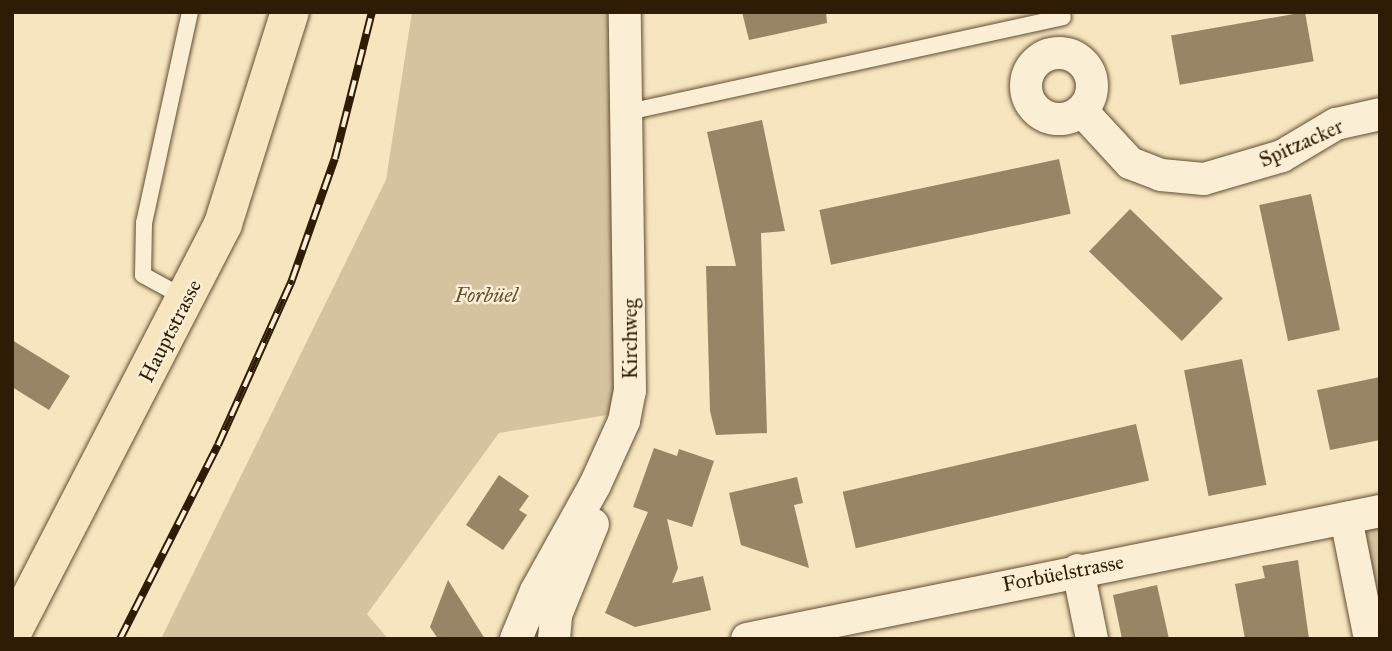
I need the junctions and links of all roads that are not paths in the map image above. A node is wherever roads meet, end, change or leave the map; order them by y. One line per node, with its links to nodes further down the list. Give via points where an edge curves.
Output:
1 (190, 12): 8 (lane, via 144,223 143,275)
2 (290, 12): 8 (main road, Hauptstrasse, via 223,224)
3 (625, 12): 6 (street, Kirchweg)
4 (1063, 17): 6 (lane)
5 (1082, 111): 7 (street, Spitzacker, via 1130,163 1161,175 1204,179 1282,156 1336,124)
6 (628, 112): 9 (street, Kirchweg, via 630,391 624,421)
7 (1380, 114)
8 (187, 300): 13 (main road, Hauptstrasse)
9 (595, 485): 15 (street, Kirchweg, via 536,592); 16 (street, via 598,511 556,615)
10 (1380, 511): 11 (street, Forbüelstrasse)
11 (1346, 518): 12 (street, Forbüelstrasse); 18 (street)
12 (1078, 570): 14 (street, Forbüelstrasse); 17 (street)
13 (12, 633)
14 (753, 638)
15 (516, 639)
16 (554, 639)
17 (1092, 639)
18 (1370, 639)

